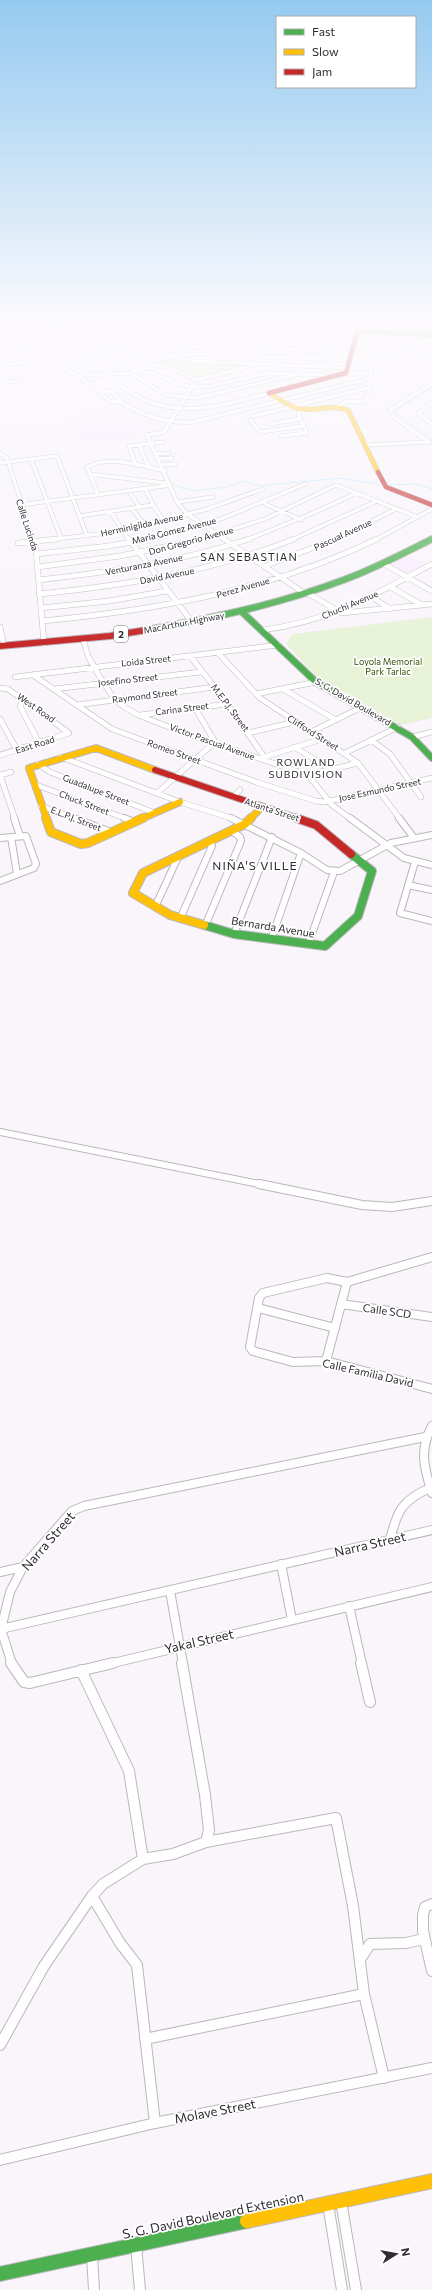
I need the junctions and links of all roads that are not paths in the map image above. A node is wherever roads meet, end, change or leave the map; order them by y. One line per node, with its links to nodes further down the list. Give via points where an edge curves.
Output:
1 (163, 432): 10 (street, via 147,435)
2 (276, 432): 6 (street)
3 (306, 432): 6 (street)
4 (359, 432): 12 (main road)
5 (416, 432): 9 (street)
6 (281, 436): 7 (street)
7 (284, 440)
8 (163, 442): 10 (street)
9 (431, 442): 12 (street)
10 (151, 444): 11 (street); 15 (street)
11 (139, 445): 23 (street, via 129,446); 24 (street)
12 (366, 445): 45 (main road, via 386,487)
13 (169, 453): 15 (street)
14 (0, 454): 19 (street, Calle Lucinda)
15 (156, 454): 17 (street)
16 (172, 458): 17 (street)
17 (159, 459): 22 (street)
18 (31, 460): 19 (street); 38 (street, via 57,456); 39 (street)
19 (7, 462): 20 (street); 43 (street, Calle Lucinda)
20 (0, 463)
21 (175, 464): 22 (street)
22 (162, 465): 25 (street)
23 (136, 466): 24 (street); 26 (street, via 99,462 88,466)
24 (149, 468): 25 (street)
25 (165, 471): 29 (street)
26 (89, 474): 27 (street); 35 (street)
27 (116, 477): 28 (street); 34 (street)
28 (138, 480): 29 (street); 31 (street)
29 (170, 484): 31 (street); 41 (street)
30 (304, 484): 42 (street, Maria Gomez Avenue)
31 (143, 488): 33 (street); 44 (street)
32 (263, 489): 52 (street, Herminigilda Avenue)
33 (128, 490): 34 (street); 46 (street)
34 (121, 491): 35 (street)
35 (98, 494): 38 (street)
36 (357, 494): 40 (street); 51 (street, Don Gregorio Avenue, via 336,485); 55 (street, Venturanza Avenue)
37 (213, 497): 41 (street)
38 (72, 498): 39 (street); 53 (street)
39 (47, 501): 43 (street); 63 (street)
40 (377, 501): 48 (street); 71 (street, David Avenue, via 322,528)
41 (177, 502): 52 (street)
42 (265, 504): 51 (street); 57 (street, Maria Gomez Avenue)
43 (20, 505): 65 (street, Calle Lucinda)
44 (153, 505): 46 (street); 56 (street)
45 (432, 505)
46 (139, 506): 47 (street)
47 (131, 508): 50 (street); 58 (street)
48 (396, 509): 54 (street); 75 (street, Pascual Avenue, via 342,536)
49 (432, 509): 54 (street, Perez Avenue)
50 (110, 511): 53 (street); 59 (street)
51 (283, 511): 55 (street); 60 (street, Don Gregorio Avenue)
52 (189, 515): 56 (street, Herminigilda Avenue); 57 (street)
53 (79, 516): 62 (street)
54 (417, 517): 77 (street, Perez Avenue, via 361,546)
55 (302, 520): 68 (street, Venturanza Avenue)
56 (164, 521): 58 (street, Herminigilda Avenue)
57 (204, 525): 60 (street); 66 (street, Maria Gomez Avenue)
58 (146, 526): 59 (street, Herminigilda Avenue)
59 (123, 531): 62 (street, Herminigilda Avenue); 66 (street)
60 (218, 534): 68 (street); 70 (street, Don Gregorio Avenue)
61 (432, 535): 81 (main road, MacArthur Highway / 2)
62 (87, 536): 63 (street, Herminigilda Avenue)
63 (61, 538): 65 (street, Herminigilda Avenue)
64 (432, 540): 72 (main road, MacArthur Highway / 2)
65 (33, 541): 67 (street, Herminigilda Avenue); 69 (street, Calle Lucinda)
66 (131, 542): 69 (street, Maria Gomez Avenue); 70 (street)
67 (18, 543)
68 (233, 545): 71 (street); 74 (street, Venturanza Avenue)
69 (36, 554): 76 (street, Calle Lucinda)
70 (139, 554): 74 (street); 76 (street, Don Gregorio Avenue)
71 (249, 556): 75 (street); 79 (street, David Avenue)
72 (384, 564): 78 (street); 81 (main road, MacArthur Highway / 2)
73 (432, 564): 78 (street, Chuchi Avenue)
74 (149, 566): 79 (street); 80 (street, Venturanza Avenue)
75 (265, 566): 77 (street)
76 (37, 567): 80 (street, Calle Lucinda)
77 (281, 577): 85 (street); 88 (street, Perez Avenue)
78 (408, 577): 82 (street, Chuchi Avenue); 83 (street)
79 (158, 578): 84 (street); 86 (street, David Avenue)
80 (38, 580): 86 (street, Calle Lucinda)
81 (340, 580): 85 (main road, MacArthur Highway / 2)
82 (390, 587): 87 (street, Chuchi Avenue); 90 (street)
83 (432, 590)
84 (167, 591): 88 (street); 91 (street, via 109,601)
85 (305, 592): 93 (main road, MacArthur Highway / 2); 94 (street)
86 (39, 594): 91 (street, Calle Lucinda)
87 (372, 597): 92 (street); 94 (street, Chuchi Avenue)
88 (177, 604): 95 (street, Perez Avenue, via 110,616); 96 (street)
89 (432, 604): 90 (street)
90 (422, 606): 92 (street)
91 (41, 608): 95 (street, Calle Lucinda)
92 (390, 609): 94 (street)
93 (241, 611): 96 (main road, MacArthur Highway / 2); 98 (main road, S. G. David Boulevard)
94 (338, 612): 98 (street, Chuchi Avenue, via 308,623)
95 (42, 622): 100 (street, Calle Lucinda)
96 (192, 622): 99 (main road, MacArthur Highway / 2)
97 (0, 627): 102 (street)
98 (263, 630): 101 (main road, S. G. David Boulevard)
99 (83, 639): 100 (main road, MacArthur Highway / 2); 105 (street, Victor Pascual Avenue)
100 (44, 643): 102 (main road, MacArthur Highway / 2)
101 (278, 645): 103 (street, Loida Street); 109 (main road, S. G. David Boulevard)
102 (2, 646)
103 (218, 653): 104 (street, Loida Street); 115 (street, Clifford Street)
104 (190, 656): 105 (street, Loida Street); 106 (street, M.E.P.J. Street)
105 (94, 667): 107 (street, Loida Street); 110 (street, Victor Pascual Avenue)
106 (202, 672): 110 (street, Josefino Street); 111 (street, M.E.P.J. Street)
107 (33, 675): 108 (street, Loida Street); 113 (street, Romeo Street)
108 (15, 677)
109 (316, 682): 114 (street); 120 (main road, S. G. David Boulevard)
110 (104, 683): 113 (street, Josefino Street); 116 (street, Victor Pascual Avenue)
111 (215, 687): 116 (street, Raymond Street); 118 (street, M.E.P.J. Street)
112 (0, 688): 117 (street, West Road, via 8,689)
113 (54, 689): 119 (street, Romeo Street)
114 (283, 689): 115 (street); 124 (street)
115 (256, 694): 125 (street, Clifford Street)
116 (114, 699): 119 (street, Raymond Street); 122 (street, Victor Pascual Avenue)
117 (23, 700): 129 (street, West Road); 134 (street, via 20,706)
118 (227, 704): 121 (street, Carina Street); 130 (street, M.E.P.J. Street)
119 (76, 705): 143 (street, Romeo Street, via 112,729)
120 (362, 707): 124 (street); 126 (main road, S. G. David Boulevard)
121 (195, 708): 122 (street, Carina Street); 135 (street, via 214,738)
122 (138, 715): 135 (street, Victor Pascual Avenue)
123 (0, 719): 137 (street)
124 (336, 720): 127 (street)
125 (294, 722): 127 (street, Clifford Street); 130 (street)
126 (398, 728): 131 (main road, S. G. David Boulevard); 133 (street)
127 (311, 732): 132 (street, Clifford Street)
128 (432, 732): 131 (street)
129 (69, 733): 134 (street, East Road)
130 (248, 733): 142 (street, M.E.P.J. Street)
131 (412, 737): 141 (main road, S. G. David Boulevard)
132 (322, 739): 136 (street); 138 (street, Clifford Street)
133 (371, 740): 138 (street); 152 (street, via 390,754)
134 (39, 743): 137 (street, East Road)
135 (214, 743): 142 (street, Victor Pascual Avenue); 143 (street)
136 (294, 747): 142 (street); 146 (street)
137 (17, 750): 139 (street, East Road)
138 (345, 753): 144 (street, Clifford Street)
139 (0, 755)
140 (61, 757): 145 (main road, Atlanta Street); 149 (main road, Atlanta Street, via 96,748); 155 (street)
141 (432, 757)
142 (265, 759): 148 (street, Victor Pascual Avenue)
143 (194, 760): 149 (street); 158 (street, Romeo Street, via 297,795 320,802)
144 (358, 763): 146 (street); 154 (street, Clifford Street)
145 (38, 764): 151 (main road, via 30,768); 162 (street, Guadalupe Street, via 50,772)
146 (332, 770): 148 (street)
147 (11, 772): 168 (street, via 0,775)
148 (308, 775): 158 (street)
149 (175, 777): 155 (street); 157 (main road, Atlanta Street)
150 (432, 778): 152 (street, Jose Esmundo Street)
151 (34, 784): 160 (main road); 163 (street, Chuck Street)
152 (412, 784): 154 (street, Jose Esmundo Street); 156 (street)
153 (240, 790): 157 (street)
154 (380, 790): 158 (street, Jose Esmundo Street); 172 (street, Clifford Street)
155 (156, 793): 159 (street)
156 (422, 796)
157 (233, 798): 161 (main road, Atlanta Street)
158 (328, 801): 174 (street)
159 (180, 802): 162 (main road); 164 (street)
160 (41, 806): 165 (street, E.L.P.J. Street); 165 (main road, via 54,835 88,844)
161 (262, 807): 164 (main road, Bernarda Avenue); 177 (main road, Atlanta Street, via 316,825)
162 (155, 813): 163 (main road)
163 (134, 822): 165 (main road)
164 (245, 824): 166 (main road, Bernarda Avenue); 170 (street)
165 (111, 832)
166 (232, 832): 173 (main road, Bernarda Avenue); 189 (street, via 240,837 241,841)
167 (432, 835): 172 (street)
168 (20, 836): 169 (street); 182 (street, via 28,837 36,866)
169 (11, 837): 171 (street); 182 (street)
170 (272, 837): 175 (street); 190 (street)
171 (0, 838)
172 (414, 838): 174 (street)
173 (210, 841): 176 (main road, Bernarda Avenue); 187 (street, via 212,846)
174 (386, 845): 177 (street); 178 (street, via 404,858)
175 (301, 852): 180 (street); 191 (street)
176 (179, 855): 186 (street); 186 (main road, Bernarda Avenue, via 143,873 138,881 133,893)
177 (359, 860): 180 (street); 192 (main road, Bernarda Avenue, via 372,871 358,916 325,946)
178 (415, 862): 179 (street); 184 (street)
179 (432, 865)
180 (334, 872): 192 (street)
181 (0, 873): 183 (street)
182 (17, 874): 183 (street)
183 (1, 881)
184 (408, 884): 185 (street); 188 (street, via 400,914)
185 (432, 890)
186 (155, 906): 187 (main road, Bernarda Avenue)
187 (180, 919): 189 (main road, Bernarda Avenue)
188 (432, 921)
189 (205, 926): 190 (main road, Bernarda Avenue)
190 (234, 934): 191 (main road, Bernarda Avenue)
191 (271, 940): 192 (main road, Bernarda Avenue)
192 (308, 945)
193 (0, 1132): 194 (street, via 362,1205 392,1207)
194 (432, 1201)
195 (432, 1257): 196 (street, Calle Familia David)
196 (347, 1282): 197 (street); 198 (street, Calle Familia David, via 327,1278 263,1293 259,1298)
197 (341, 1304): 199 (street, Calle SCD); 200 (street)
198 (258, 1308): 200 (street); 201 (street, Calle Familia David, via 250,1346 253,1352 293,1362)
199 (432, 1317)
200 (335, 1328): 201 (street)
201 (326, 1361): 202 (street, Calle Familia David)
202 (432, 1389)
203 (432, 1426): 204 (street)
204 (425, 1437): 205 (street, via 422,1457); 209 (street, Narra Street, via 84,1506 72,1511)
205 (431, 1490): 207 (street, via 406,1500 399,1507)
206 (432, 1530): 207 (street, Narra Street)
207 (390, 1540): 208 (street, Narra Street)
208 (281, 1564): 212 (street, Narra Street); 214 (street)
209 (23, 1567): 210 (street); 215 (street, Narra Street, via 10,1592)
210 (0, 1572)
211 (432, 1587): 213 (street, Yakal Street)
212 (170, 1591): 215 (street, Narra Street); 216 (street)
213 (349, 1606): 214 (street, Yakal Street); 218 (street)
214 (292, 1620): 216 (street, Yakal Street)
215 (1, 1629): 217 (street, Yakal Street, via 13,1668 24,1682 30,1683)
216 (180, 1646): 217 (street, Yakal Street); 219 (street, via 205,1795 209,1830)
217 (82, 1670): 220 (street, via 129,1771)
218 (370, 1702)
219 (206, 1842): 220 (street, via 173,1854); 224 (street, via 336,1818)
220 (143, 1859): 221 (street, via 103,1884)
221 (92, 1896): 227 (street, via 136,1965); 228 (street, via 44,1966)
222 (432, 1904): 223 (street, via 425,1907 422,1914)
223 (424, 1939): 224 (street, via 406,1943 370,1944); 225 (street)
224 (361, 1958): 226 (street)
225 (432, 1963)
226 (364, 1994): 227 (street); 230 (street)
227 (145, 2039): 231 (street)
228 (0, 2045)
229 (432, 2068): 230 (street, Molave Street)
230 (384, 2078): 231 (street, Molave Street)
231 (155, 2123): 232 (street, Molave Street)
232 (0, 2160)
233 (432, 2181): 234 (main road, S. G. David Boulevard Extension)
234 (340, 2201): 235 (main road, S. G. David Boulevard Extension); 242 (street)
235 (328, 2204): 236 (main road, S. G. David Boulevard Extension); 241 (street)
236 (136, 2245): 237 (main road, S. G. David Boulevard Extension); 240 (street)
237 (92, 2255): 238 (main road, S. G. David Boulevard Extension); 239 (street)
238 (0, 2274)
239 (94, 2290)
240 (140, 2290)
241 (342, 2290)
242 (356, 2290)

